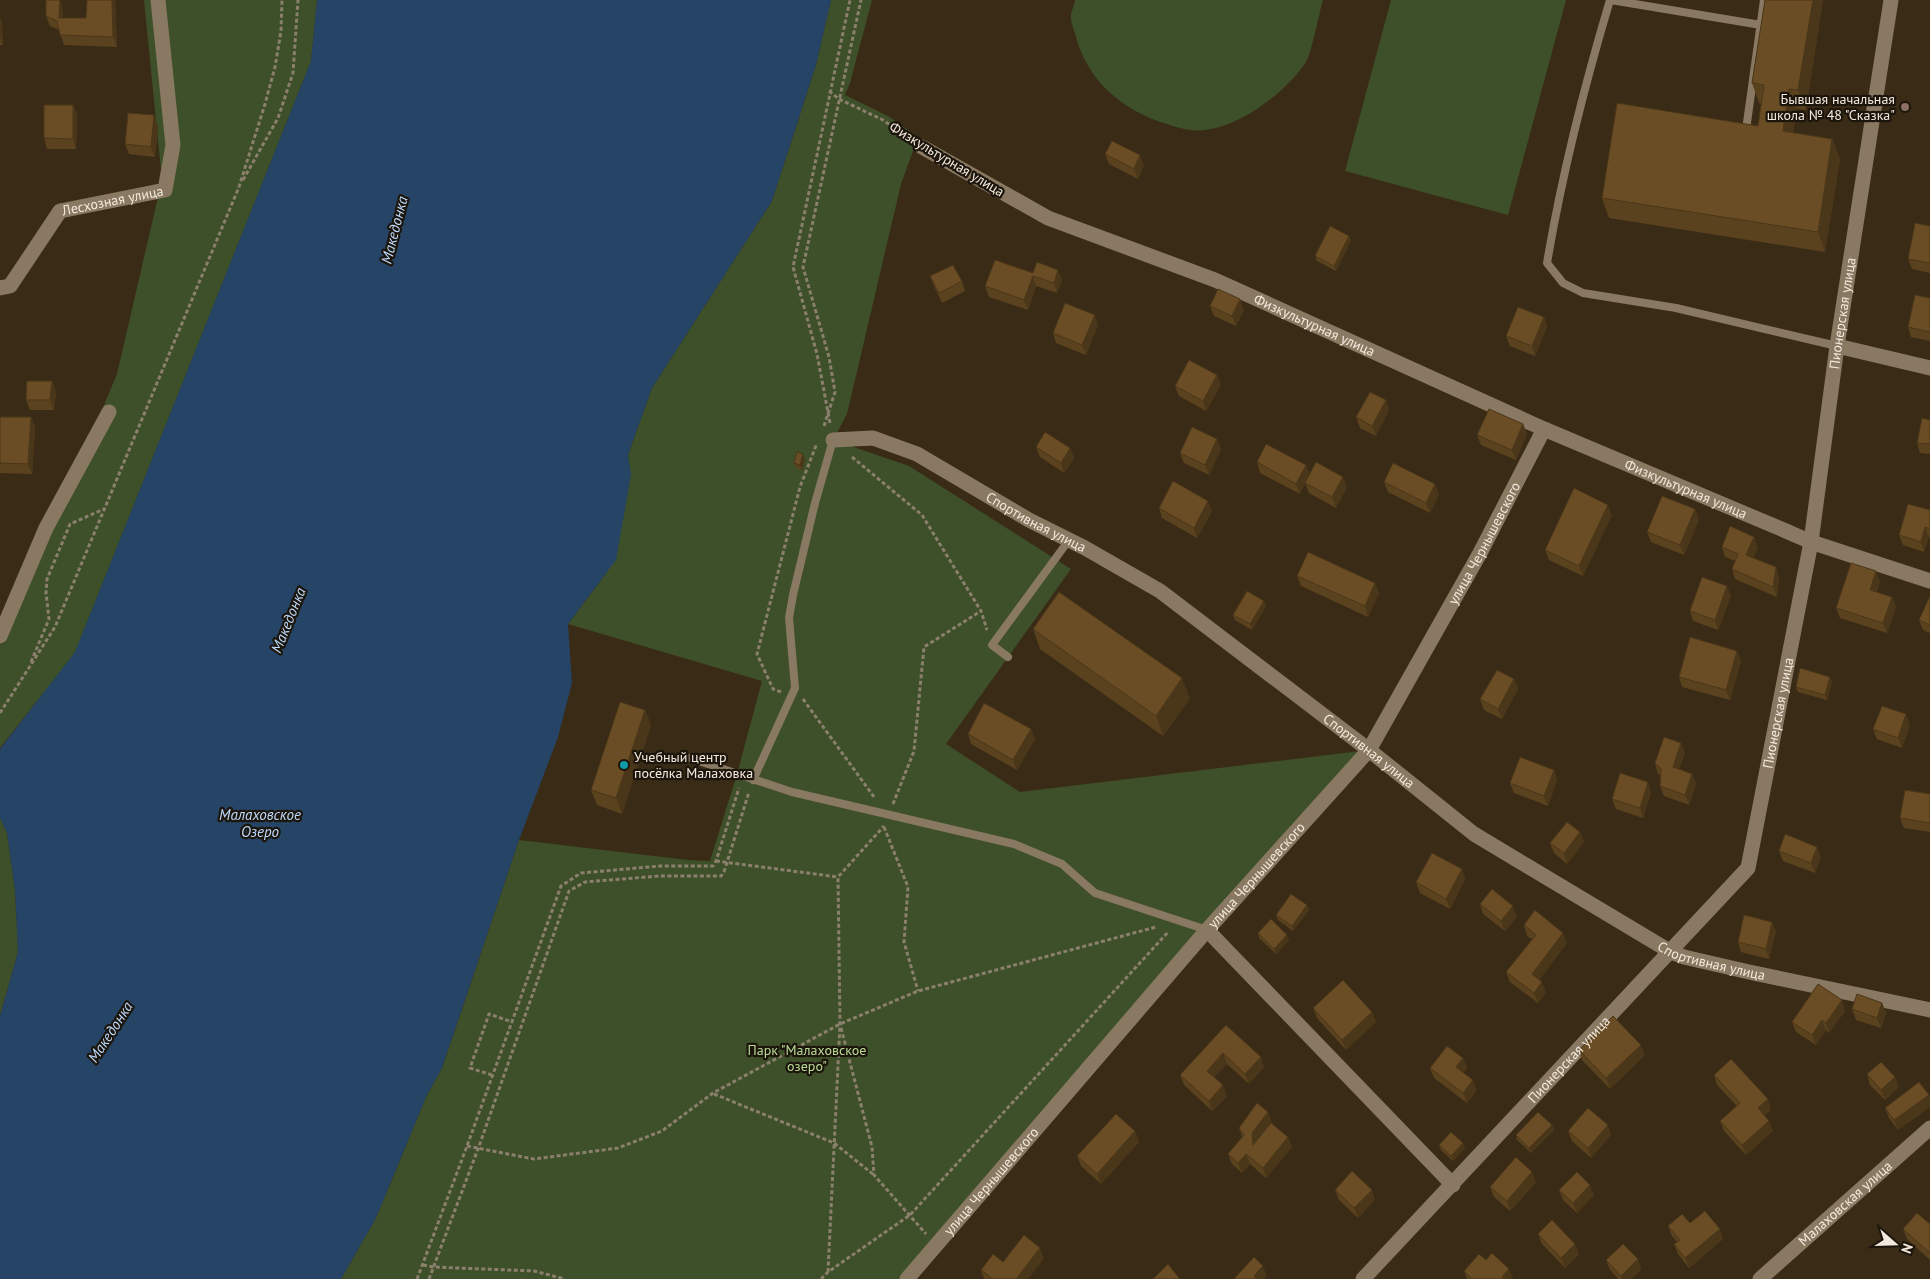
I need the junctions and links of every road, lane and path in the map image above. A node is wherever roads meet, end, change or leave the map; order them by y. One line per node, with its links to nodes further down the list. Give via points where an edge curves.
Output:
1 (158, 0): 15 (street, Лесхозная улица, via 172,144 165,190 60,211 10,286)
2 (282, 0): 14 (path, via 275,67)
3 (298, 0): 14 (path, via 292,74 278,118)
4 (850, 0): 10 (path)
5 (861, 0): 11 (path)
6 (1610, 0): 9 (lane); 16 (lane, via 1569,152 1547,263 1563,282 1583,293 1676,308)
7 (1764, 0): 9 (lane)
8 (1891, 0): 16 (street, Пионерская улица)
9 (1761, 25): 12 (lane)
10 (829, 91): 11 (path, Физкультурная улица); 19 (path, via 792,267 817,354)
11 (839, 99): 13 (path, Физкультурная улица, via 883,120); 19 (path, via 803,267 829,357 835,392)
12 (1746, 130)
13 (922, 147): 20 (street, Физкультурная улица, via 1048,218 1214,280)
14 (239, 187): 23 (path)
15 (0, 288)
16 (1837, 346): 17 (street); 25 (street, Пионерская улица)
17 (1930, 368)
18 (109, 412): 28 (street, via 46,528)
19 (828, 414): 21 (path); 21 (path)
20 (1544, 428): 25 (street, Физкультурная улица); 34 (street, улица Чернышевского, via 1480,553)
21 (827, 437): 24 (street, Спортивная улица, via 873,438 917,454); 27 (path, via 922,515); 32 (lane, via 789,618)
22 (817, 442): 32 (path, via 800,487 757,654 773,688 781,693 788,675)
23 (104, 509): 31 (path, via 55,627); 31 (path, via 70,524 47,578 49,619)
24 (1069, 540): 29 (lane); 34 (street, Спортивная улица, via 1160,591)
25 (1811, 542): 26 (street, Физкультурная улица); 45 (street, Пионерская улица, via 1748,868)
26 (1930, 581)
27 (981, 611): 29 (path); 38 (path, via 924,647 914,751)
28 (0, 636)
29 (992, 645): 30 (lane)
30 (1008, 657)
31 (28, 671): 33 (path)
32 (794, 688): 37 (lane); 38 (path)
33 (0, 713)
34 (1369, 750): 44 (street, улица Чернышевского); 45 (street, Спортивная улица, via 1474,834)
35 (690, 758): 36 (lane)
36 (743, 776): 37 (lane); 40 (path)
37 (753, 780): 38 (lane); 41 (path)
38 (888, 816): 39 (path); 43 (lane, via 1014,844 1062,864 1095,893)
39 (884, 828): 42 (path); 46 (path, via 908,887 904,942)
40 (716, 861): 41 (path); 48 (path, via 709,867 660,866 581,873 561,886)
41 (727, 862): 42 (path); 55 (path, via 720,876 714,878 659,876 585,882 570,891)
42 (838, 877): 49 (path)
43 (1178, 921): 44 (lane); 46 (path); 58 (path)
44 (1207, 930): 57 (street); 59 (street, улица Чернышевского)
45 (1671, 952): 47 (street, Спортивная улица); 57 (street, Пионерская улица)
46 (918, 991): 49 (path)
47 (1930, 1010)
48 (512, 1022): 50 (path); 50 (path, via 488,1014 470,1068)
49 (840, 1024): 51 (path); 53 (path); 56 (path, via 872,1147)
50 (492, 1075): 54 (path)
51 (713, 1093): 53 (path); 55 (path, via 662,1130 618,1148 534,1159)
52 (1930, 1128): 69 (street, Малаховская улица)
53 (834, 1143): 56 (path); 62 (path)
54 (467, 1146): 55 (path); 60 (path)
55 (478, 1149): 61 (path)
56 (874, 1175): 58 (path)
57 (1453, 1184): 68 (street, Пионерская улица)
58 (910, 1216): 59 (path); 62 (path)
59 (936, 1245): 67 (street, улица Чернышевского)
60 (423, 1265): 61 (path); 63 (path)
61 (433, 1267): 64 (path); 65 (path, via 534,1271)
62 (828, 1272): 66 (path)
63 (417, 1279)
64 (429, 1279)
65 (565, 1279)
66 (821, 1279)
67 (907, 1279)
68 (1363, 1279)
69 (1760, 1279)

